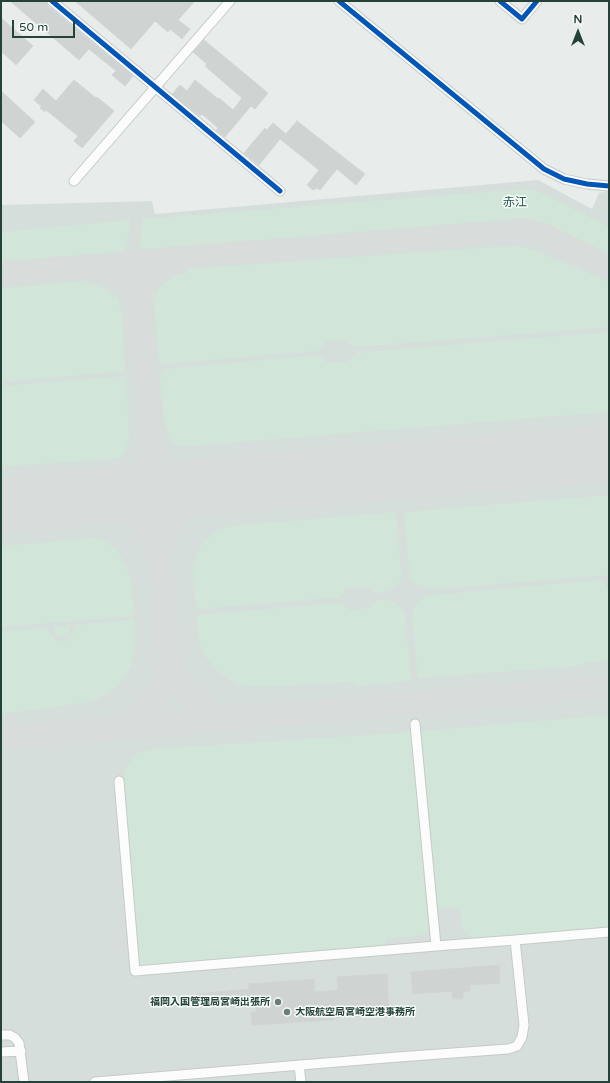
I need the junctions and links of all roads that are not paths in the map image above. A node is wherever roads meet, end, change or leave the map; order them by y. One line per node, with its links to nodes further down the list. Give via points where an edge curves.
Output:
1 (52, 1): 6 (street)
2 (230, 1): 6 (street)
3 (338, 1): 8 (street, via 544,169 564,179)
4 (500, 1): 5 (street, via 522,19)
5 (537, 1)
6 (155, 87): 7 (street); 9 (street)
7 (74, 181)
8 (609, 186)
9 (280, 191)
10 (415, 724): 14 (street)
11 (119, 781): 14 (street, via 135,971)
12 (609, 932): 13 (street)
13 (516, 940): 14 (street); 18 (street, via 524,1025 517,1046 508,1049)
14 (436, 946)
15 (1, 1035): 16 (street, via 15,1038)
16 (21, 1051): 17 (street); 19 (street)
17 (1, 1052)
18 (300, 1065): 20 (street); 21 (street)
19 (24, 1082)
20 (95, 1082)
21 (300, 1082)

